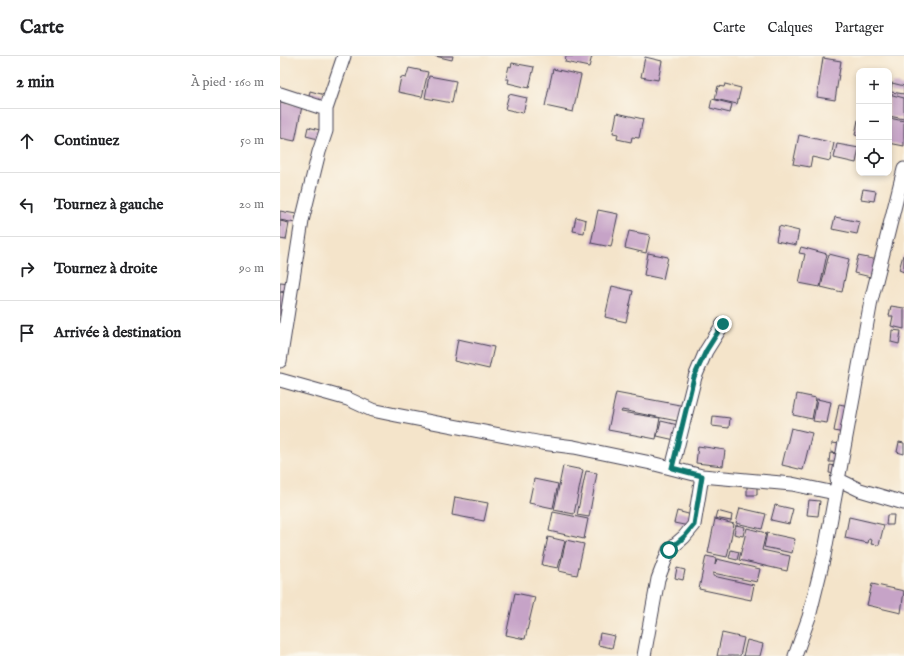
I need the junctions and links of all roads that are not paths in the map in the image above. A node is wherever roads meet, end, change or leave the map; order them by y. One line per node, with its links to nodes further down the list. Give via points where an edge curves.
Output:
1 (344, 56): 3 (street)
2 (280, 94): 3 (street)
3 (326, 109): 6 (street, via 326,131 302,221)
4 (904, 169): 10 (street, via 871,301)
5 (723, 324): 8 (street, via 694,377)
6 (280, 361)
7 (280, 380): 8 (street, via 342,397 378,411)
8 (672, 468): 9 (street)
9 (702, 476): 11 (street, via 792,484); 13 (street, via 694,525 669,550 658,579)
10 (837, 479): 11 (street); 12 (street, via 860,490)
11 (835, 493): 14 (street, via 815,595)
12 (904, 502)
13 (644, 656)
14 (795, 656)

